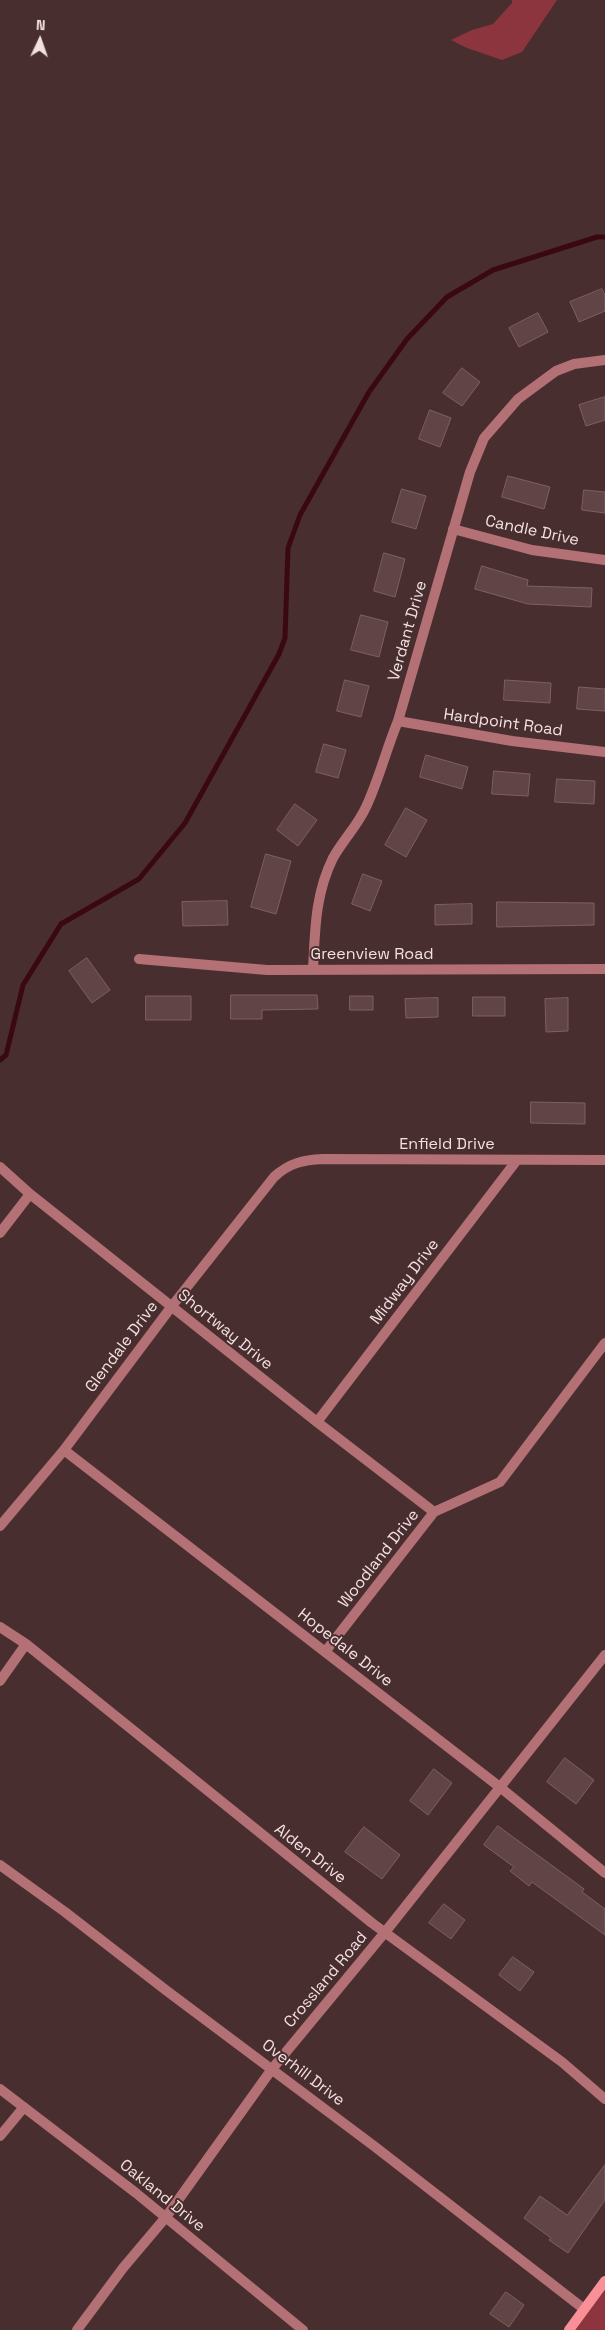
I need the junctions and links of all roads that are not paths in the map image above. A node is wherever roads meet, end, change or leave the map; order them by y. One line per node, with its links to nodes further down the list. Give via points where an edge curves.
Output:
1 (605, 360): 2 (street, Verdant Drive, via 574,364 550,375 518,399 494,424 484,438 470,472)
2 (453, 529): 3 (street, Candle Drive, via 532,550); 4 (street, Verdant Drive)
3 (605, 560)
4 (398, 721): 5 (street, Hardpoint Road); 8 (street, Verdant Drive, via 383,758 377,784 365,810 334,856 320,891)
5 (605, 752)
6 (139, 958): 8 (street, Greenview Road, via 268,970)
7 (605, 969): 8 (street, Greenview Road)
8 (313, 970)
9 (517, 1160): 10 (street, Enfield Drive); 11 (street, Enfield Drive, via 307,1160); 17 (street, Midway Drive)
10 (605, 1160)
11 (289, 1165): 15 (street, Glendale Drive, via 274,1177)
12 (0, 1167): 13 (street, Shortway Drive)
13 (30, 1194): 14 (street); 15 (street, Shortway Drive)
14 (0, 1233)
15 (172, 1306): 17 (street, Shortway Drive); 18 (street, Glendale Drive)
16 (605, 1343): 19 (street, Woodland Drive, via 500,1482)
17 (317, 1422): 19 (street, Shortway Drive)
18 (64, 1450): 20 (street, Glendale Drive); 23 (street, Hopedale Drive)
19 (434, 1512): 23 (street, Woodland Drive)
20 (0, 1526)
21 (0, 1627): 22 (street, Alden Drive)
22 (26, 1644): 25 (street); 29 (street, Alden Drive)
23 (325, 1652): 26 (street, Hopedale Drive)
24 (605, 1655): 26 (street, Crossland Road)
25 (0, 1682)
26 (501, 1788): 28 (street, Hopedale Drive); 29 (street, Crossland Road)
27 (0, 1865): 30 (street, Overhill Drive)
28 (605, 1874)
29 (386, 1932): 30 (street, Crossland Road); 32 (street, Alden Drive, via 562,2062)
30 (272, 2069): 35 (street, Crossland Road); 37 (street, Overhill Drive)
31 (0, 2089): 33 (street, Oakland Drive)
32 (605, 2099)
33 (24, 2107): 34 (street); 35 (street, Oakland Drive)
34 (0, 2136)
35 (166, 2218): 38 (street, Crossland Road, via 123,2268); 39 (street, Oakland Drive)
36 (605, 2281): 37 (main road)
37 (584, 2309): 40 (main road)
38 (77, 2330)
39 (302, 2330)
40 (569, 2330)

